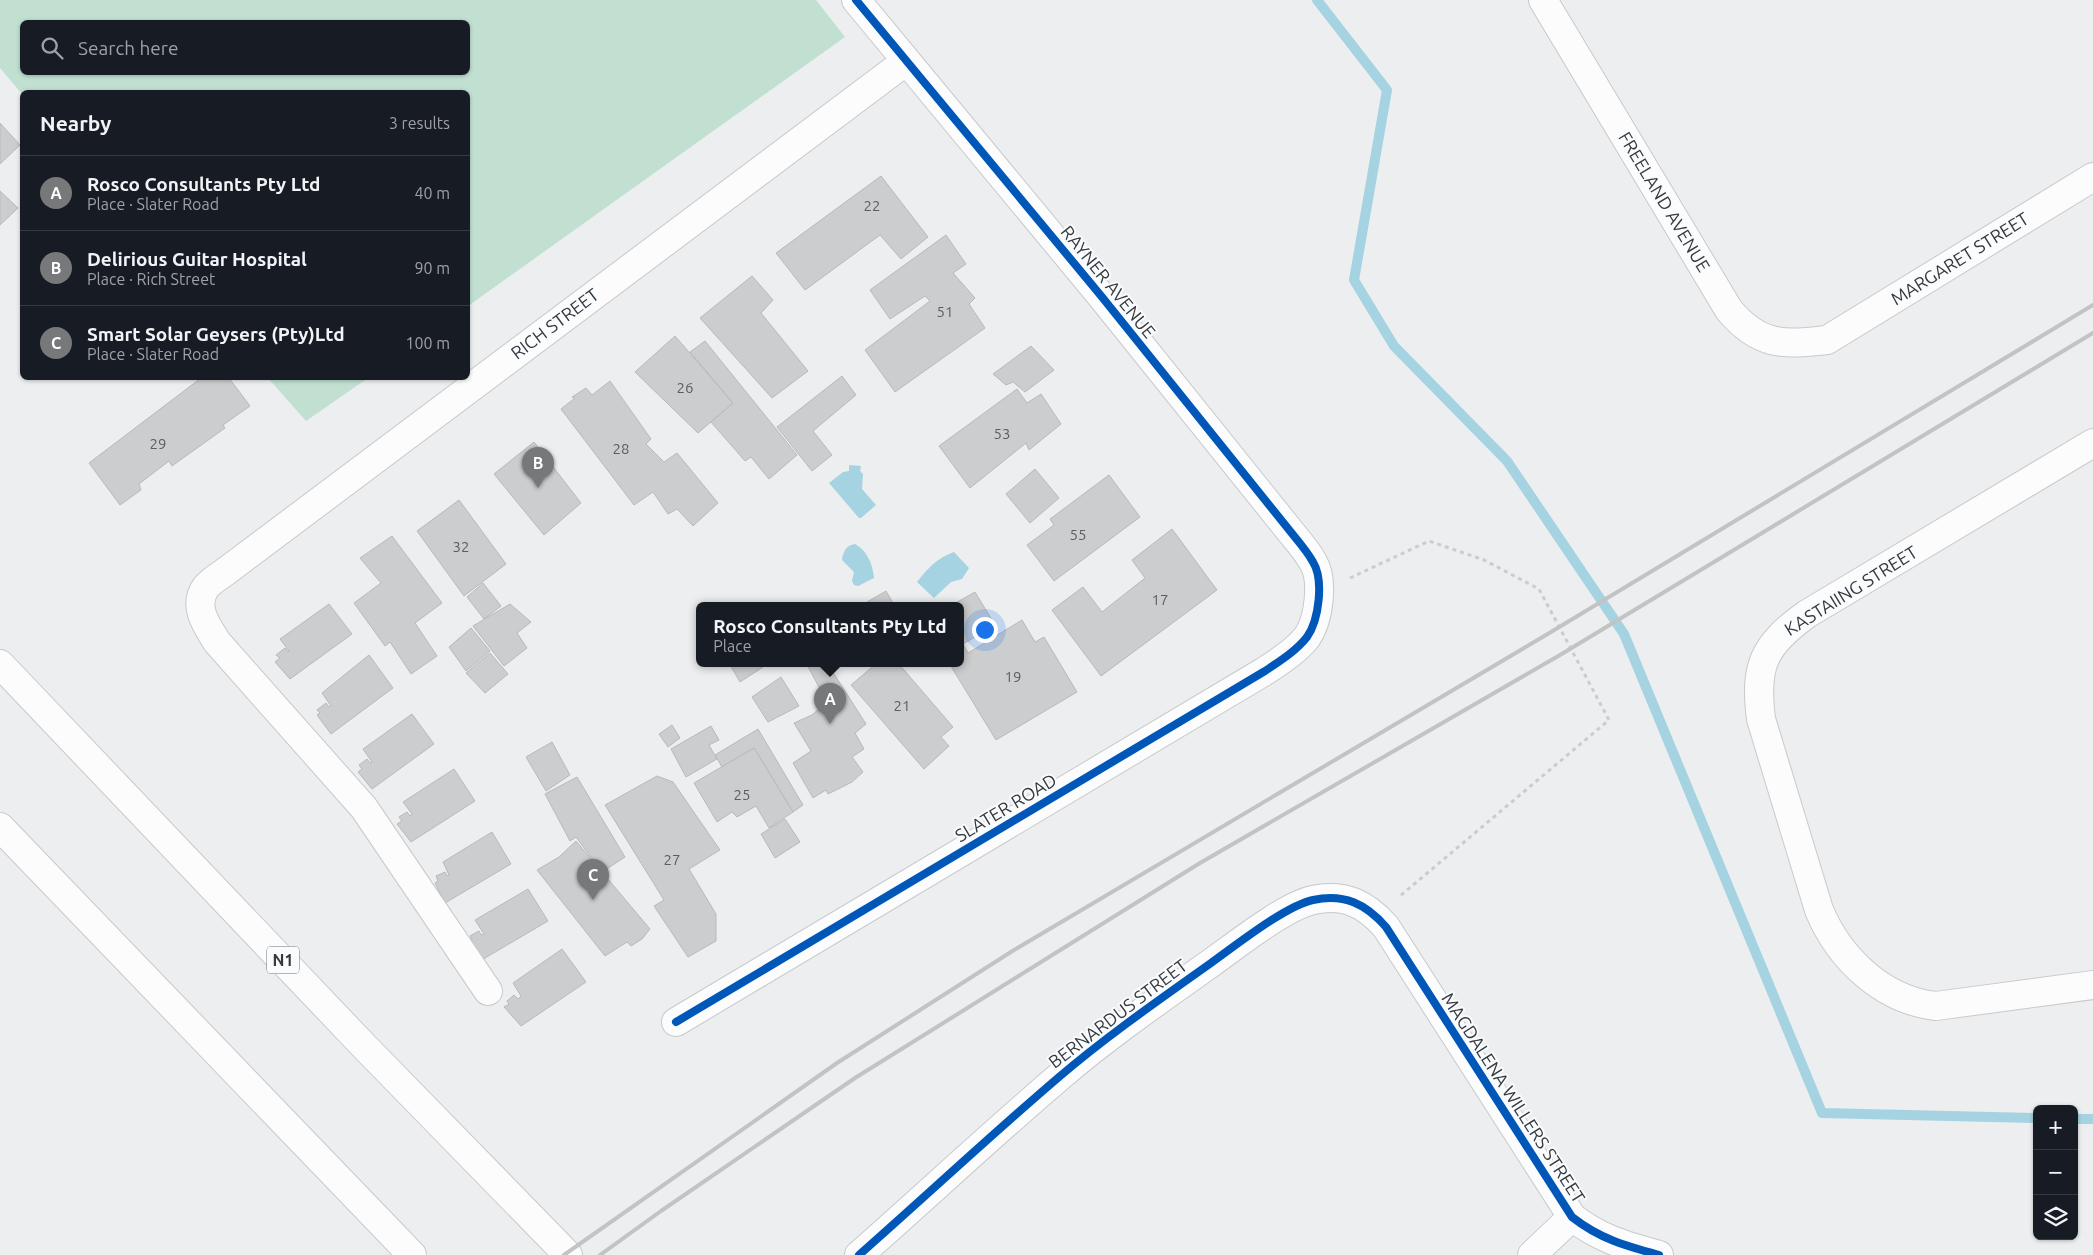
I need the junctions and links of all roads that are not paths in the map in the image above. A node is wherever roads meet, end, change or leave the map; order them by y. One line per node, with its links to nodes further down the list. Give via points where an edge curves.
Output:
1 (856, 0): 3 (main road, RAYNER AVENUE)
2 (1543, 0): 5 (main road, FREELAND AVENUE, via 1739,322 1769,340 1805,343)
3 (905, 62): 7 (main road, RAYNER AVENUE, via 1102,297 1290,531 1314,564); 12 (main road, RICH STREET, via 206,587 200,608 209,630 364,808)
4 (2093, 177): 5 (main road, MARGARET STREET)
5 (1827, 340)
6 (2093, 443): 11 (main road, KASTAIING STREET, via 1788,628 1765,656 1758,694 1761,719 1819,910 1842,951 1874,981 1903,999 1936,1006)
7 (1320, 592): 13 (main road, SLATER ROAD, via 1308,636 1290,654 1265,671)
8 (0, 664): 16 (main road, N1)
9 (0, 826): 15 (main road)
10 (1376, 916): 14 (main road, MAGDALENA WILLERS STREET); 17 (main road, BERNARDUS STREET, via 1352,900 1312,900 1244,939 1060,1076)
11 (2093, 985)
12 (488, 991)
13 (676, 1022)
14 (1572, 1217): 18 (main road); 19 (main road, MAGDALENA WILLERS STREET, via 1614,1242)
15 (412, 1255)
16 (568, 1255)
17 (859, 1255)
18 (1532, 1255)
19 (1659, 1255)

